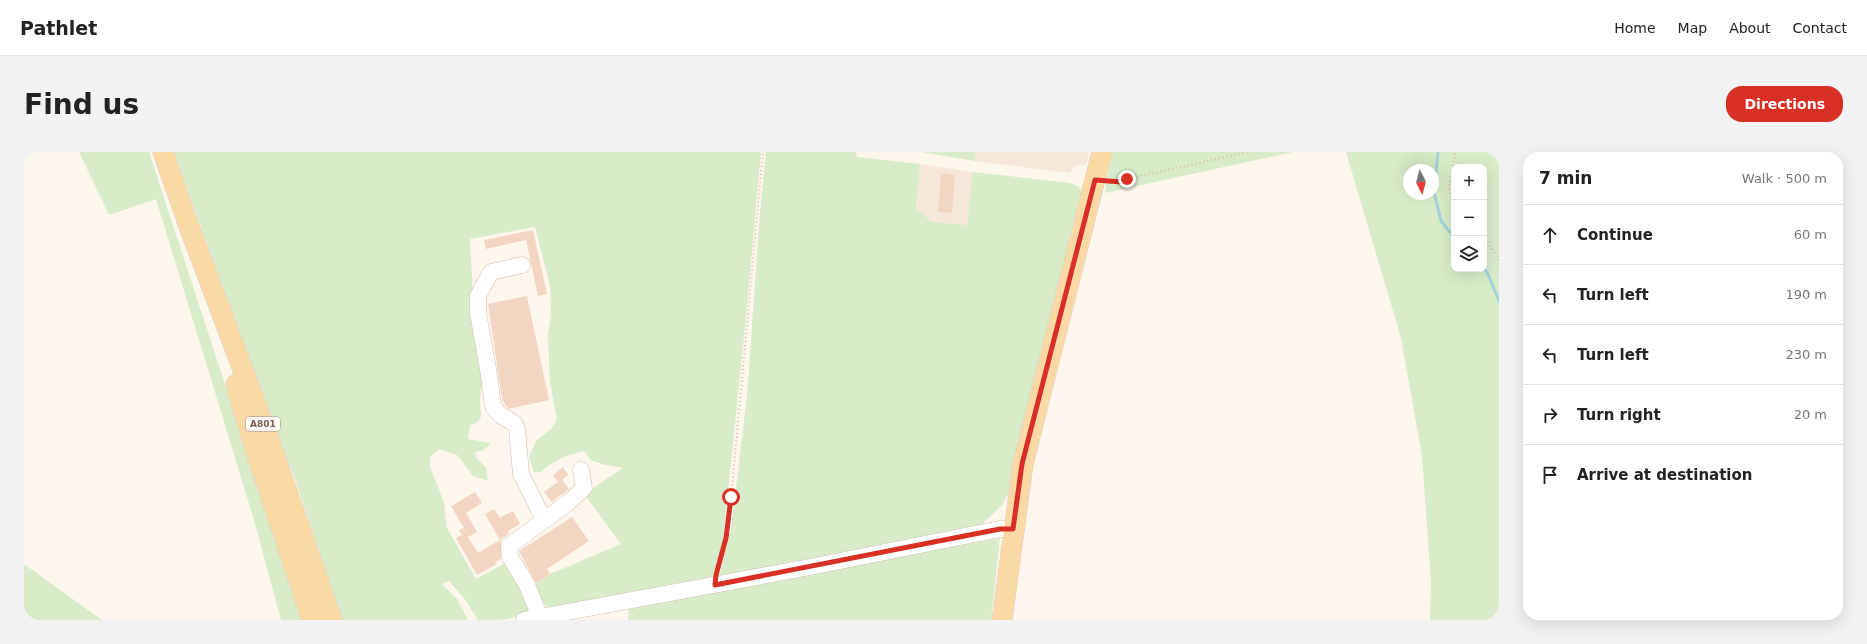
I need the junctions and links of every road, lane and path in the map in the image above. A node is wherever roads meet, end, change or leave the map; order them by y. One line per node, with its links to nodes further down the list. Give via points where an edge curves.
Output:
1 (163, 152): 8 (main road, A801)
2 (763, 152): 15 (path, via 731,497 726,538)
3 (1102, 152): 6 (main road)
4 (1248, 152): 6 (path, via 1122,182)
5 (1455, 152): 7 (path, via 1449,186)
6 (1095, 180): 14 (main road, via 1022,464)
7 (1452, 200)
8 (190, 229): 17 (main road, A801, via 251,438); 18 (main road, A801, via 266,431)
9 (1487, 241): 10 (path)
10 (1499, 261)
11 (522, 265): 13 (lane, via 491,272 478,296 478,313 493,406 500,415 514,423 517,429 521,474)
12 (581, 470): 13 (lane, via 584,488)
13 (544, 520): 16 (lane, via 509,546 510,557 527,585)
14 (1013, 529): 15 (lane, via 1000,529); 19 (main road)
15 (715, 585): 16 (lane)
16 (532, 619)
17 (312, 620)
18 (332, 620)
19 (1002, 620)

